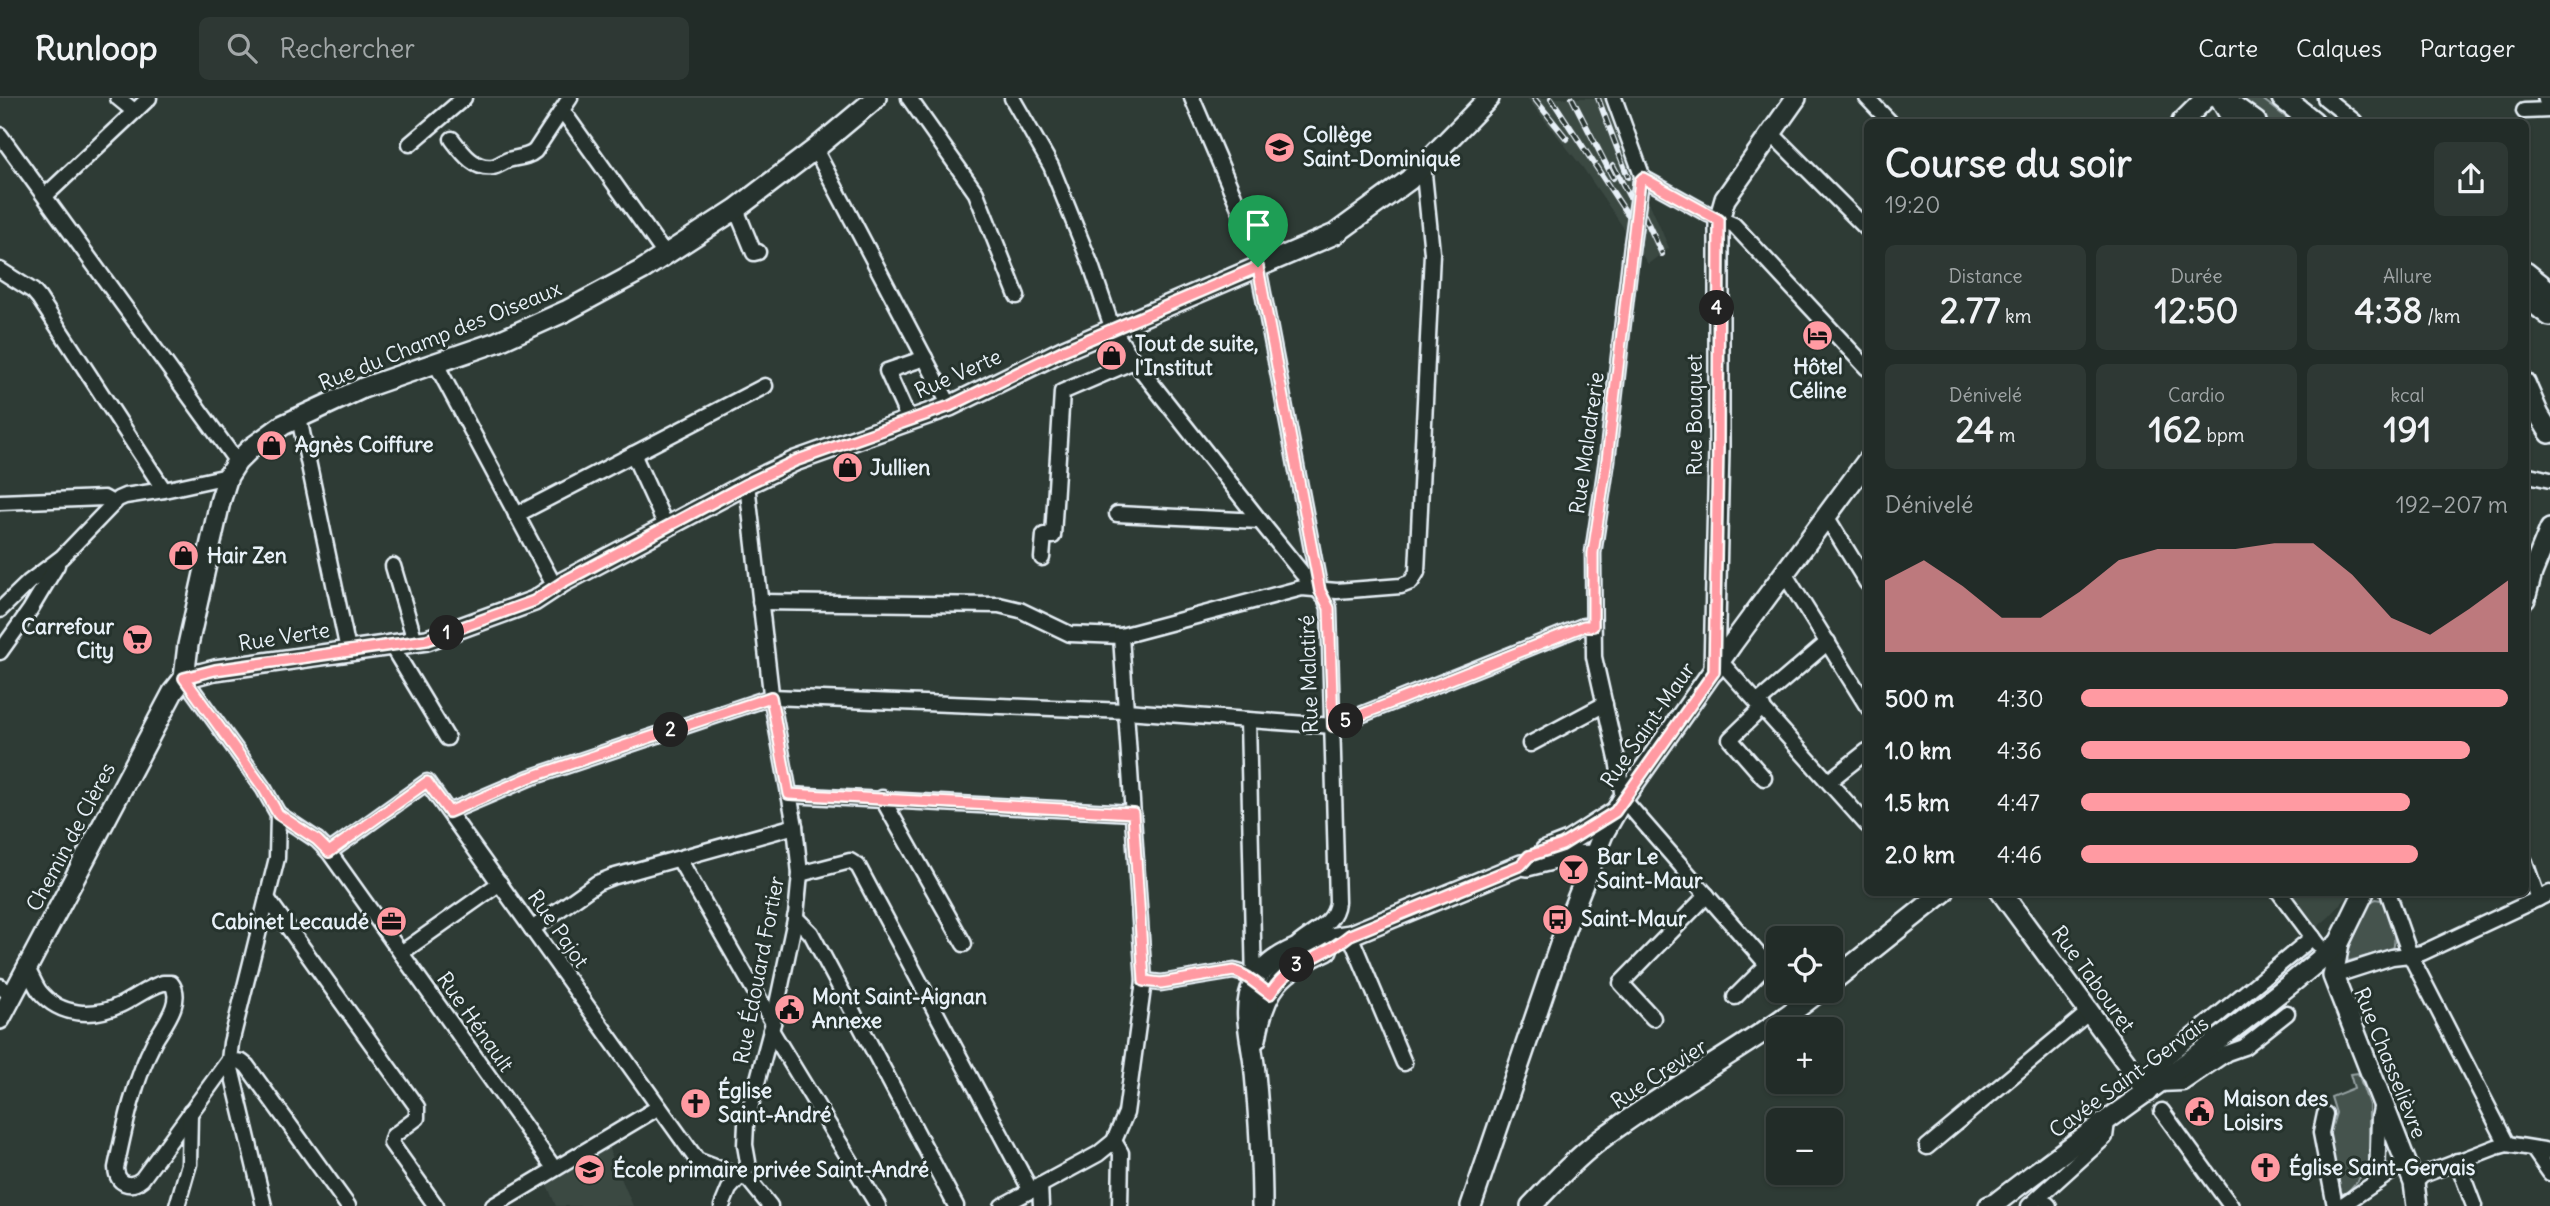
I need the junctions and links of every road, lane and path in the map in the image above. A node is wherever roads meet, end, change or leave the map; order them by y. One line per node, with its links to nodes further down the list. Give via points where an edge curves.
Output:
1 (118, 98): 22 (street)
2 (149, 98): 22 (street)
3 (464, 98): 34 (street)
4 (876, 98): 35 (street, Rue du Champ des Oiseaux)
5 (909, 98): 48 (street, via 976,193)
6 (1012, 98): 51 (street, Rue Malatiré, via 1051,166)
7 (1192, 98): 44 (street)
8 (1489, 98): 36 (street, Rue Verte)
9 (1614, 98): 37 (street, Rue Maladrerie)
10 (1796, 98): 31 (street, Rue Bouquet)
11 (1867, 98): 24 (street)
12 (2206, 98): 25 (street)
13 (2217, 98): 26 (street)
14 (2223, 98): 27 (street)
15 (2283, 98): 28 (main road)
16 (2302, 98): 29 (main road)
17 (2325, 98): 30 (street)
18 (2548, 98): 21 (street)
19 (2515, 99): 23 (street)
20 (566, 104): 33 (street, via 535,152 495,167 472,162); 43 (street)
21 (2550, 108): 23 (street)
22 (134, 111): 38 (street)
23 (2520, 117)
24 (1887, 119)
25 (2185, 119)
26 (2229, 119)
27 (2252, 119)
28 (2309, 119)
29 (2327, 119)
30 (2351, 119)
31 (1771, 133): 40 (street, Rue Bouquet, via 1725,199); 41 (street)
32 (0, 135): 38 (street)
33 (452, 139)
34 (410, 144)
35 (815, 149): 39 (street, Rue du Champ des Oiseaux); 52 (street)
36 (1423, 164): 44 (street, Rue Verte, via 1385,200 1335,234); 84 (street, via 1432,253 1417,572 1411,582 1401,586)
37 (1642, 180): 40 (street); 87 (street, Rue Maladrerie, bridge, via 1593,553)
38 (45, 196): 64 (street)
39 (736, 209): 42 (street, via 754,253); 43 (street, Rue du Champ des Oiseaux)
40 (1719, 220): 55 (street, via 1734,225); 94 (street, Rue Bouquet)
41 (1864, 226)
42 (758, 252)
43 (666, 256): 54 (street, Rue du Champ des Oiseaux, via 566,312)
44 (1261, 265): 51 (street, Rue Verte); 84 (street)
45 (0, 270): 68 (street, via 39,298)
46 (2529, 276): 47 (main road)
47 (2550, 293)
48 (1017, 296)
49 (2529, 298): 50 (main road)
50 (2550, 315)
51 (1113, 330): 53 (street, Rue Malatiré); 58 (street, Rue Verte)
52 (925, 358): 58 (street); 60 (street, via 887,371)
53 (1134, 361): 74 (street, Rue Malatiré); 78 (street, via 1062,392 1053,536 1044,536)
54 (436, 364): 59 (street, Rue du Champ des Oiseaux, via 363,388); 72 (street)
55 (1864, 365)
56 (765, 386): 62 (street)
57 (2529, 391): 61 (street)
58 (950, 406): 60 (street, Rue Verte)
59 (299, 418): 64 (street, Rue du Champ des Oiseaux, via 272,432); 92 (street)
60 (909, 420): 67 (street, Rue Verte)
61 (2550, 433)
62 (633, 454): 72 (street); 75 (street)
63 (1864, 465): 73 (street, Rue Saint-Maur)
64 (233, 469): 68 (street); 95 (street, via 205,563)
65 (2529, 475): 66 (street)
66 (2550, 480)
67 (747, 484): 75 (street, Rue Verte); 85 (street, Rue Édouard Fortier)
68 (164, 490): 70 (street, via 125,496)
69 (2, 498): 70 (street, via 104,498)
70 (113, 503): 77 (street)
71 (1117, 514): 74 (street)
72 (516, 515): 83 (street)
73 (1826, 516): 81 (street, Rue Saint-Maur); 82 (street)
74 (1260, 520): 84 (street, Rue Malatiré)
75 (667, 528): 83 (street, Rue Verte)
76 (2550, 529): 79 (street)
77 (62, 557): 86 (street); 93 (street)
78 (1042, 558)
79 (2531, 564)
80 (393, 566): 89 (street)
81 (1784, 573): 90 (street); 94 (street, Rue Saint-Maur)
82 (1864, 578)
83 (555, 587): 89 (street, Rue Verte, via 496,616)
84 (1320, 591): 88 (street, via 1302,588); 102 (street, Rue Malatiré, via 1329,608)
85 (760, 601): 88 (street, via 999,605 1070,634); 96 (street, Rue Édouard Fortier)
86 (0, 610)
87 (1593, 626): 98 (street, Rue Maladrerie, via 1594,657); 102 (street)
88 (1121, 636): 100 (street)
89 (415, 641): 91 (street, Rue Verte)
90 (1828, 642): 97 (street); 99 (street)
91 (391, 645): 92 (street, Rue Verte); 103 (street)
92 (348, 650): 95 (street, Rue Verte)
93 (0, 652)
94 (1717, 666): 99 (street); 110 (street, Rue Saint-Maur)
95 (184, 678): 113 (street); 142 (street, Chemin de Clères)
96 (771, 697): 100 (street); 108 (street, Rue Édouard Fortier); 111 (street, via 528,778)
97 (1864, 701)
98 (1605, 704): 104 (street); 110 (street, Rue Maladrerie, via 1622,782)
99 (1760, 705): 106 (street, via 1730,739); 107 (street)
100 (1126, 711): 101 (street); 112 (street)
101 (1248, 720): 102 (street); 147 (street)
102 (1333, 726): 139 (street, Rue Malatiré, via 1336,911 1297,944)
103 (447, 738)
104 (1530, 744)
105 (1864, 753): 107 (street)
106 (1764, 778)
107 (1829, 781): 114 (street)
108 (789, 794): 109 (street); 115 (street, Rue Édouard Fortier)
109 (882, 798): 112 (street); 136 (street)
110 (1619, 805): 117 (street, Rue Saint-Maur); 119 (street, via 1562,845 1529,856); 123 (street)
111 (449, 812): 116 (street, Rue Pajot, via 427,782); 122 (street, Rue Pajot)
112 (1133, 813): 146 (street)
113 (278, 814): 116 (street, Rue Hénault); 130 (street, via 277,858)
114 (1864, 822)
115 (794, 826): 118 (street); 121 (street, Rue Édouard Fortier)
116 (329, 852): 137 (street, Rue Hénault)
117 (1595, 855): 119 (street); 191 (street, Rue Saint-Maur)
118 (679, 859): 132 (street, via 597,883); 155 (street)
119 (1521, 865): 133 (street)
120 (2529, 869): 129 (street)
121 (800, 874): 131 (street, Rue Édouard Fortier); 177 (street, via 850,861 858,866)
122 (500, 883): 132 (street, Rue Pajot); 137 (street)
123 (1707, 895): 140 (street); 153 (street, via 1621,983)
124 (1934, 896): 143 (street)
125 (2004, 896): 151 (street, Rue Tabouret)
126 (2282, 896): 134 (street)
127 (2362, 896): 135 (street)
128 (2389, 896): 138 (street)
129 (2544, 896): 138 (street, via 2422,954)
130 (267, 898): 156 (street); 181 (street, via 417,1107 417,1118 393,1136 391,1143)
131 (795, 917): 155 (street, Rue Édouard Fortier); 186 (street, via 811,933)
132 (532, 929): 160 (street, Rue Pajot)
133 (1350, 935): 139 (street, via 1329,937); 157 (street)
134 (2316, 941): 145 (street); 158 (street)
135 (2339, 943): 144 (street); 145 (street, Cavée Saint-Gervais)
136 (964, 944)
137 (401, 953): 172 (street, Rue Hénault)
138 (2410, 955): 144 (street); 166 (street)
139 (1294, 959): 147 (street, via 1271,962)
140 (1766, 964)
141 (1766, 966): 149 (street)
142 (27, 969): 148 (street, Chemin de Clères); 162 (street, via 44,997 67,1012 85,1014 117,1007 163,983 176,989 174,1007 142,1066 132,1099 116,1168 121,1181 127,1185 142,1179)
143 (1843, 972)
144 (2333, 976): 145 (street, Cavée Saint-Gervais); 159 (street, Rue Chasselièvre)
145 (2299, 978): 158 (street, Cavée Saint-Gervais)
146 (1144, 981): 147 (street, via 1161,983 1234,971); 165 (street, via 1126,1113)
147 (1262, 989): 190 (street, via 1249,1000 1248,1013)
148 (6, 991): 154 (street, Chemin de Clères)
149 (1735, 997)
150 (1789, 1003): 192 (street, Rue Crevier, via 1601,1139)
151 (2089, 1012): 158 (street, Rue Tabouret); 167 (street)
152 (2287, 1013): 158 (street, via 2244,1047 2183,1083)
153 (1653, 1018)
154 (0, 1019)
155 (772, 1026): 174 (street, Rue Édouard Fortier, via 746,1124 748,1162); 185 (street)
156 (229, 1060): 162 (street); 179 (street); 180 (street, via 247,1066)
157 (1404, 1063)
158 (2149, 1086): 164 (street, Cavée Saint-Gervais)
159 (2382, 1103): 171 (street, Rue Chasselièvre); 175 (street)
160 (659, 1107): 172 (street); 174 (street, Rue Pajot, via 697,1160)
161 (2162, 1111): 195 (street)
162 (190, 1112): 178 (street, via 189,1164)
163 (2325, 1114): 196 (street, via 2321,1133)
164 (2107, 1122): 193 (street, Cavée Saint-Gervais); 194 (street, via 2105,1137)
165 (1114, 1140): 177 (street, via 1098,1154); 189 (street, via 1121,1153)
166 (2507, 1144): 168 (street); 170 (street)
167 (1927, 1147)
168 (2534, 1150): 169 (street); 173 (street)
169 (2550, 1151)
170 (2457, 1161): 176 (street); 199 (street)
171 (2406, 1163): 175 (street); 176 (street, Rue Chasselièvre)
172 (554, 1168): 182 (street)
173 (2550, 1173)
174 (742, 1175): 183 (street, Rue Édouard Fortier, via 726,1192); 184 (street)
175 (2377, 1180): 197 (street)
176 (2414, 1183): 198 (street, Rue Chasselièvre)
177 (1036, 1188): 187 (street); 188 (street)
178 (177, 1206)
179 (264, 1206)
180 (348, 1206)
181 (436, 1206)
182 (493, 1206)
183 (722, 1206)
184 (771, 1206)
185 (877, 1206)
186 (956, 1206)
187 (1002, 1206)
188 (1041, 1206)
189 (1120, 1206)
190 (1262, 1206)
191 (1471, 1206)
192 (1531, 1206)
193 (1989, 1206)
194 (2029, 1206)
195 (2231, 1206)
196 (2336, 1206)
197 (2341, 1206)
198 (2417, 1206)
199 (2474, 1206)

